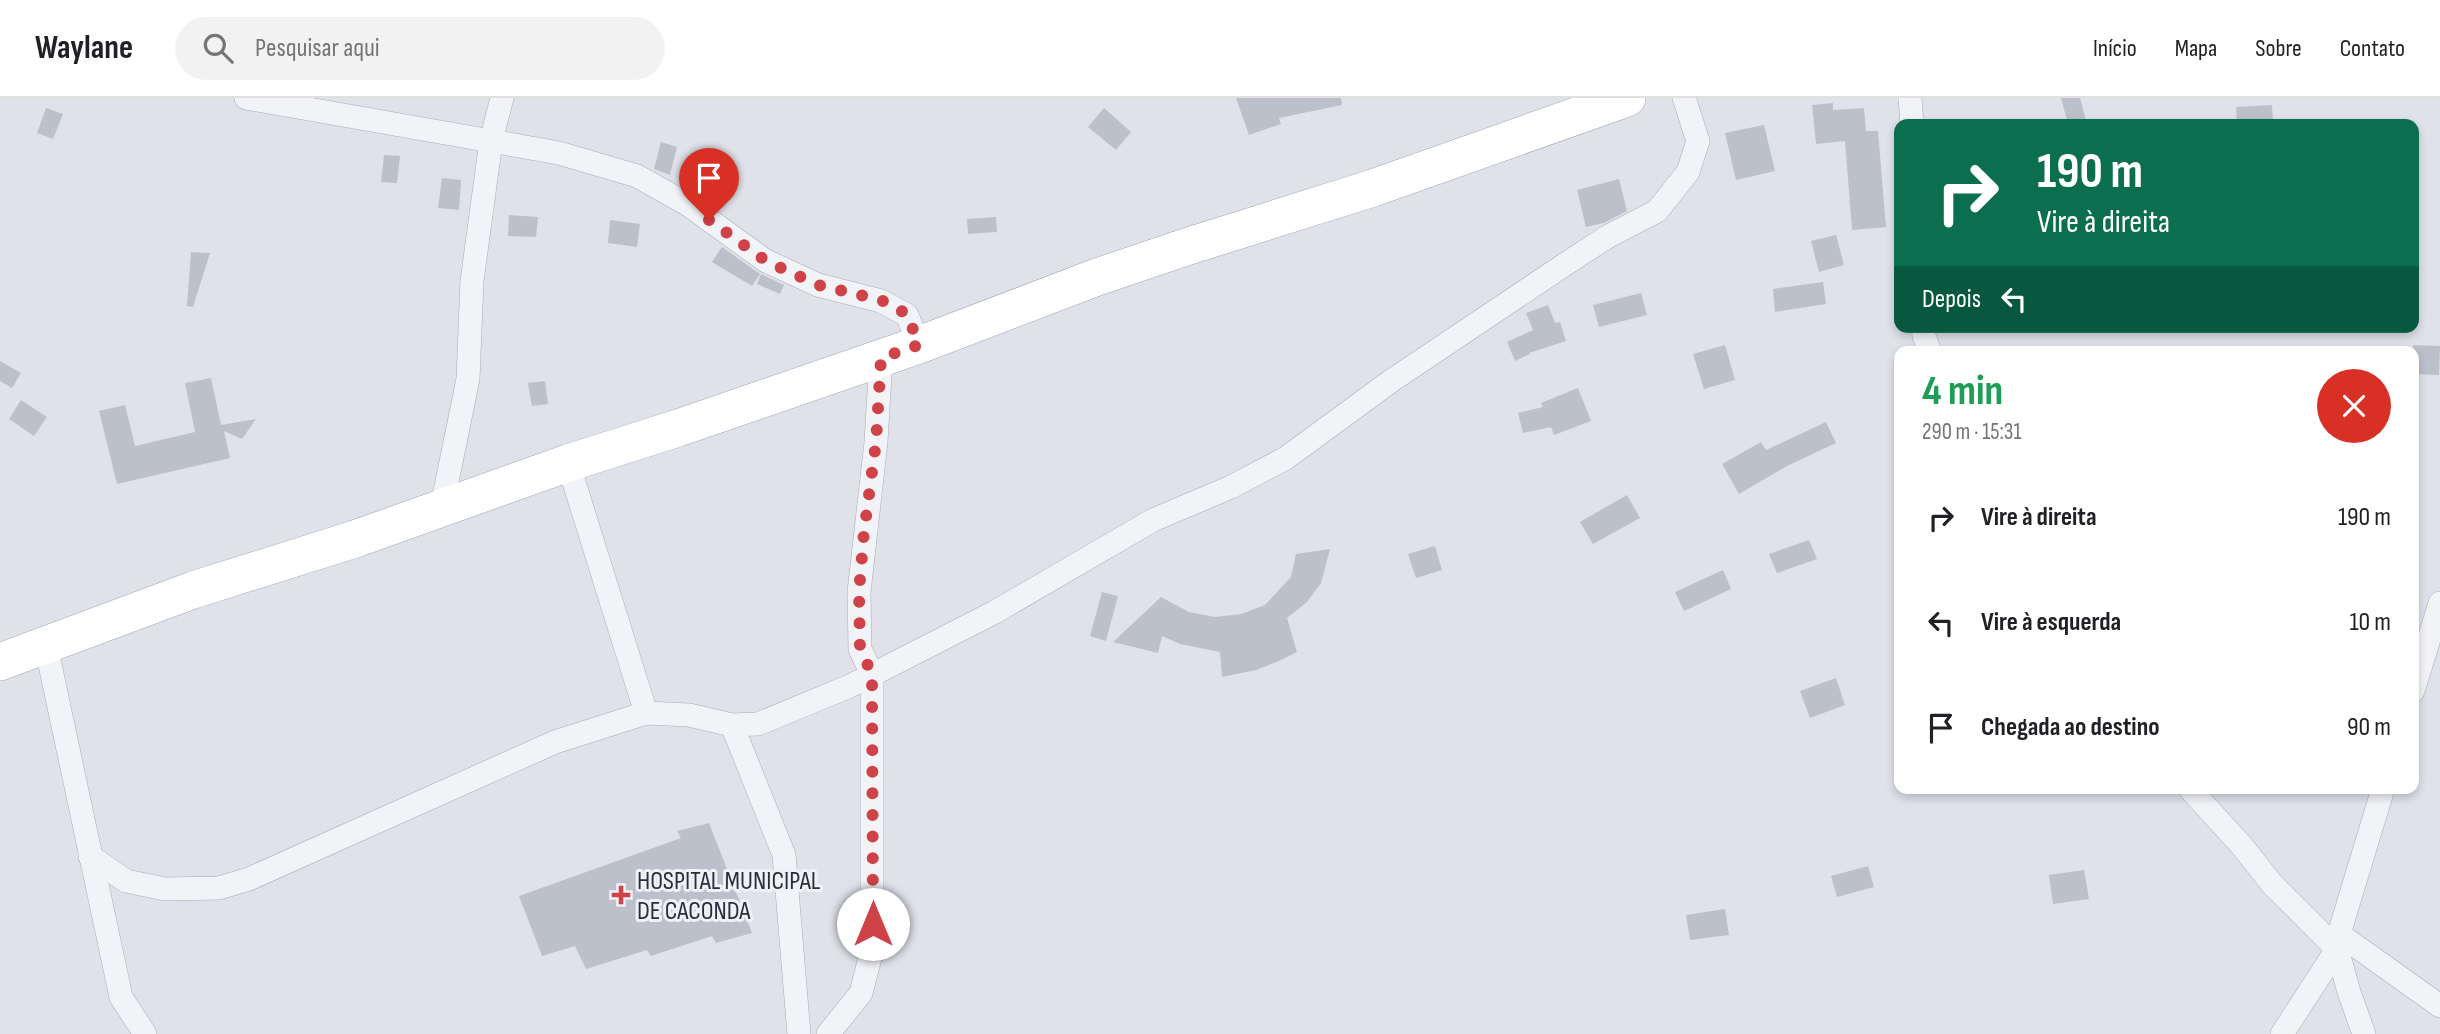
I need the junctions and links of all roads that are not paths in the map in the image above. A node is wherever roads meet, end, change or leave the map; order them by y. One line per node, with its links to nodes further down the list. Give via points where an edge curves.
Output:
1 (246, 98): 7 (street)
2 (502, 98): 7 (street)
3 (1627, 98): 8 (main road, via 1373,188 1097,277)
4 (1684, 98): 16 (street, via 1698,141 1688,172 1657,211 1553,272 1286,458 1153,520 995,612)
5 (1910, 98): 6 (street)
6 (1912, 119)
7 (491, 141): 8 (street, via 559,153 637,176 687,204 766,261 818,285 881,300 907,314); 11 (street, via 472,281 468,379)
8 (919, 345): 9 (main road)
9 (881, 358): 10 (main road); 16 (street, via 859,592 860,649)
10 (568, 463): 11 (main road); 17 (street)
11 (442, 506): 13 (main road, via 193,590)
12 (2440, 603): 15 (street)
13 (46, 646): 14 (main road); 21 (street)
14 (0, 662)
15 (2419, 671)
16 (872, 674): 18 (street, via 758,724); 26 (street, via 872,950 861,993)
17 (646, 713): 18 (street, via 689,715); 21 (street, via 555,742 249,879 219,888 165,889 125,881)
18 (732, 725): 25 (street, via 784,855)
19 (2195, 794): 22 (street, via 2272,884)
20 (2382, 794): 22 (street)
21 (90, 856): 24 (street, via 121,997)
22 (2338, 942): 23 (street); 27 (street); 28 (street)
23 (2440, 1006)
24 (145, 1034)
25 (799, 1034)
26 (828, 1034)
27 (2283, 1034)
28 (2364, 1034)

